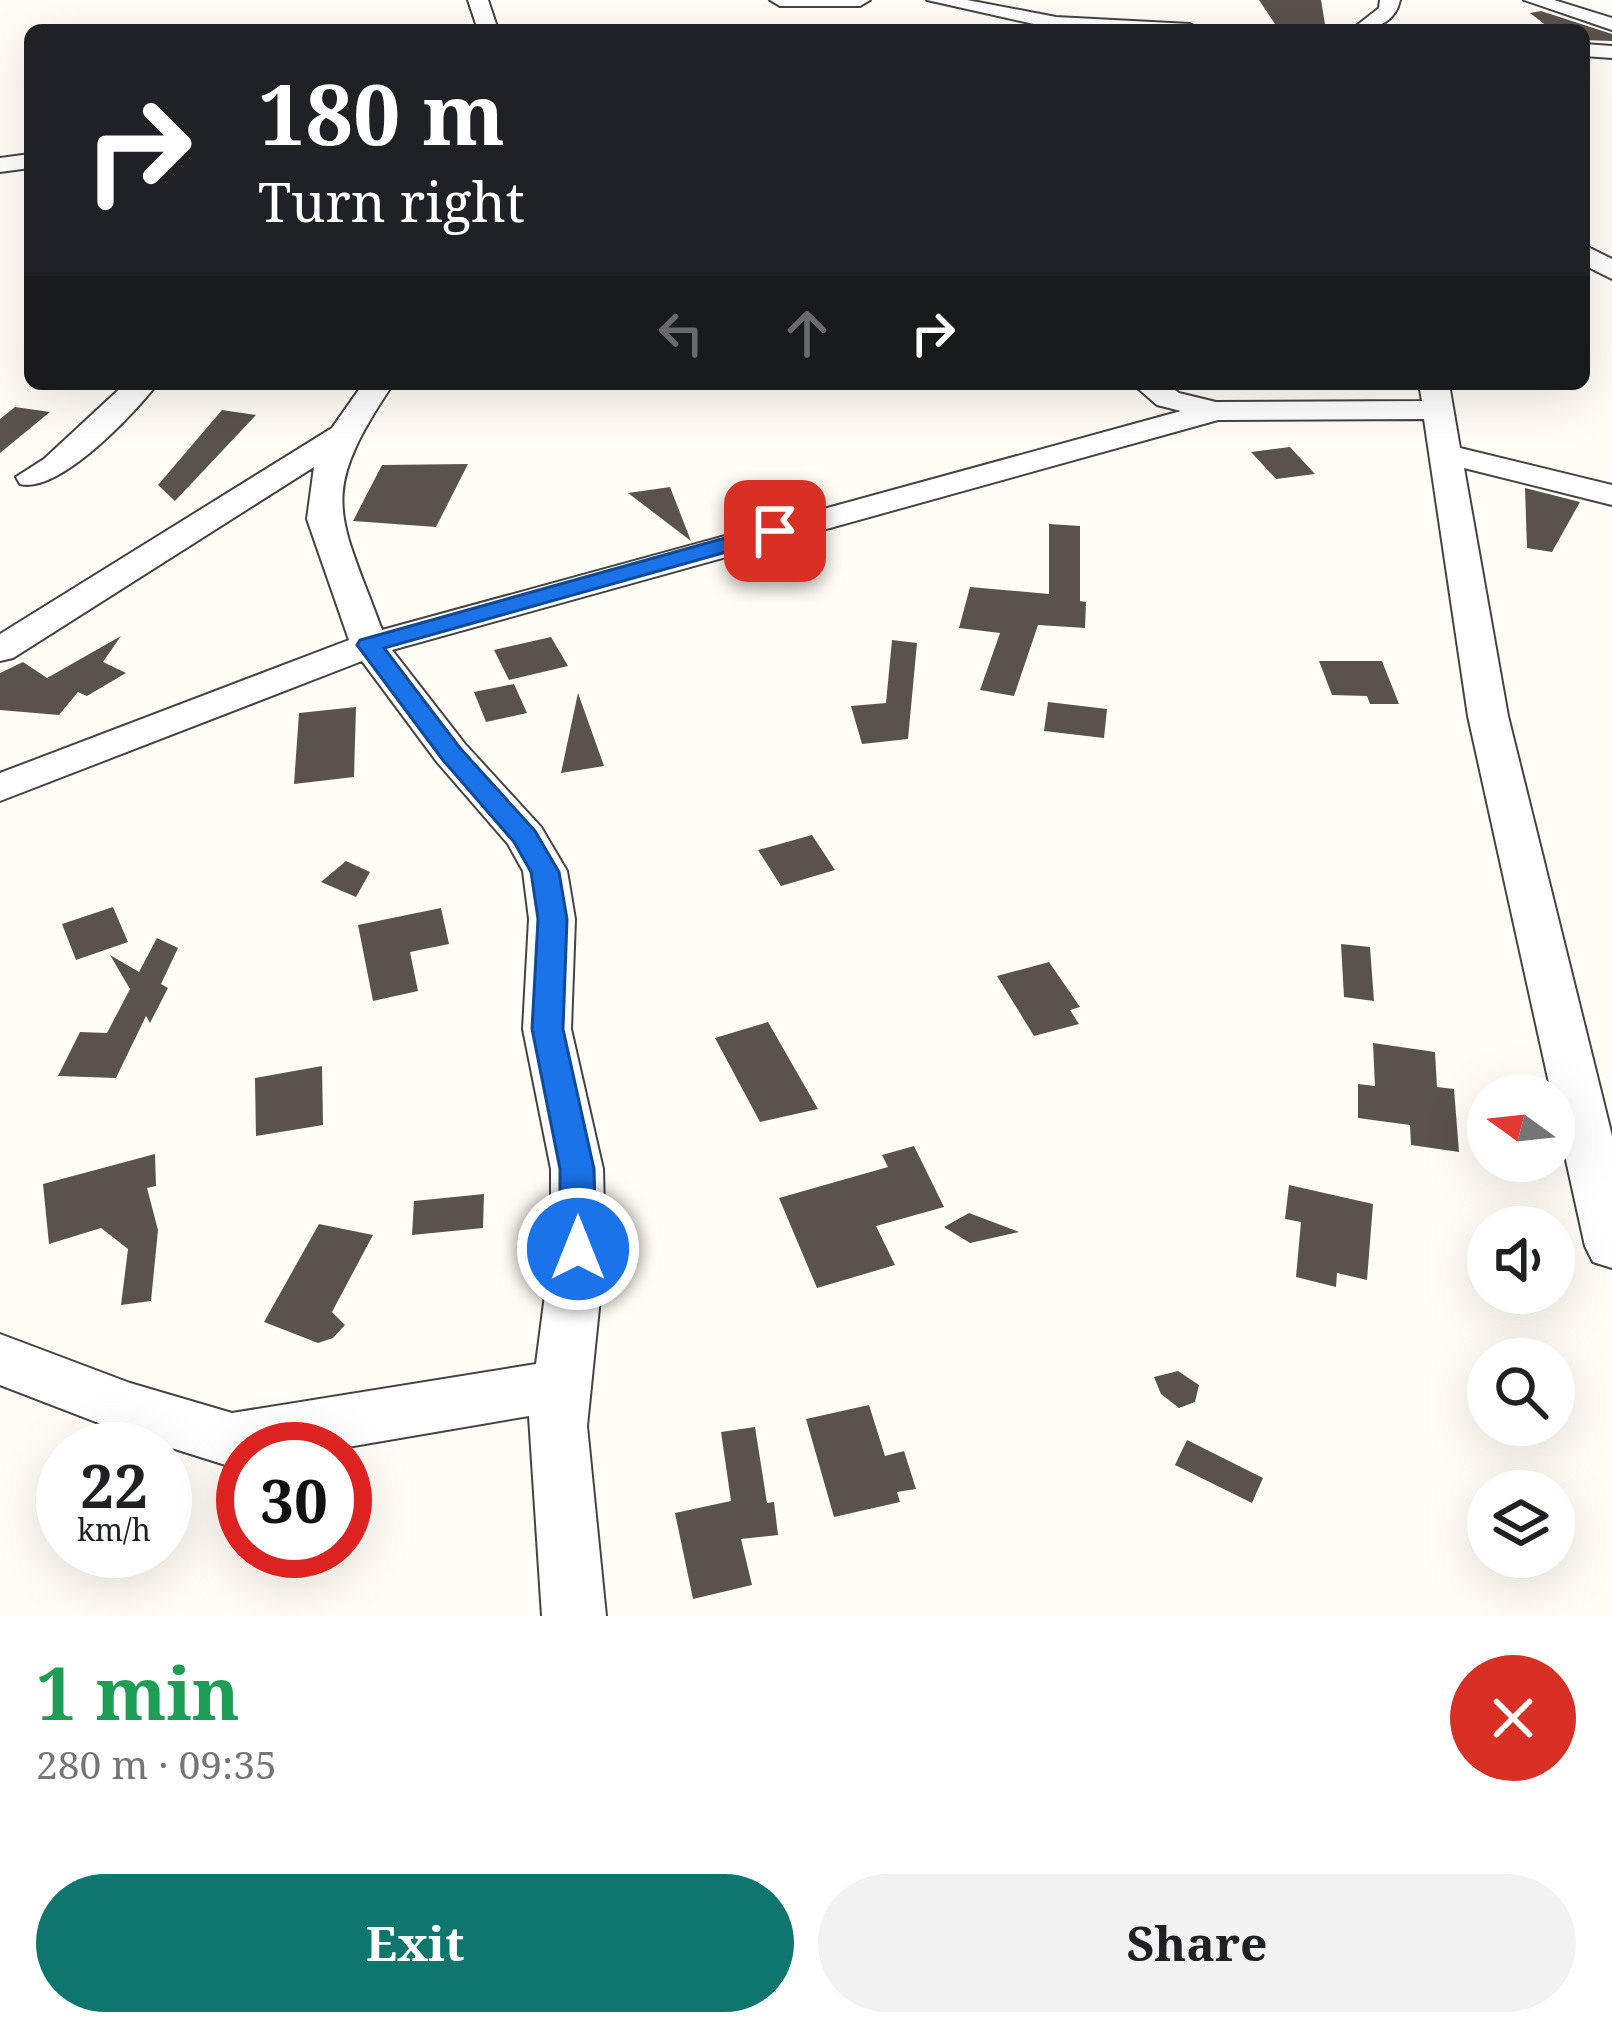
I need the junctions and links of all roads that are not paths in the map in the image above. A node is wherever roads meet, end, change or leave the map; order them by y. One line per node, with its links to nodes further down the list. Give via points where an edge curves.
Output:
1 (780, 0): 2 (street)
2 (860, 0)
3 (937, 0): 8 (street)
4 (1390, 0): 10 (street)
5 (1534, 0): 7 (street)
6 (1133, 4): 9 (street)
7 (1612, 23)
8 (1076, 24)
9 (1191, 24)
10 (1369, 24)
11 (136, 390): 18 (street, via 56,466)
12 (374, 390): 16 (street)
13 (1156, 390): 15 (street)
14 (1437, 397): 15 (street); 17 (street)
15 (1217, 411): 20 (street)
16 (343, 435): 20 (street, via 326,480 324,520); 21 (street)
17 (1446, 454): 19 (street); 23 (street, via 1488,716)
18 (32, 477)
19 (1612, 495)
20 (369, 645): 22 (street); 25 (street, via 526,837 545,872 552,919 547,1029 577,1169 578,1249)
21 (0, 650)
22 (0, 788)
23 (1612, 1246)
24 (0, 1359): 25 (street, via 232,1440)
25 (560, 1385): 26 (street)
26 (574, 1616)

